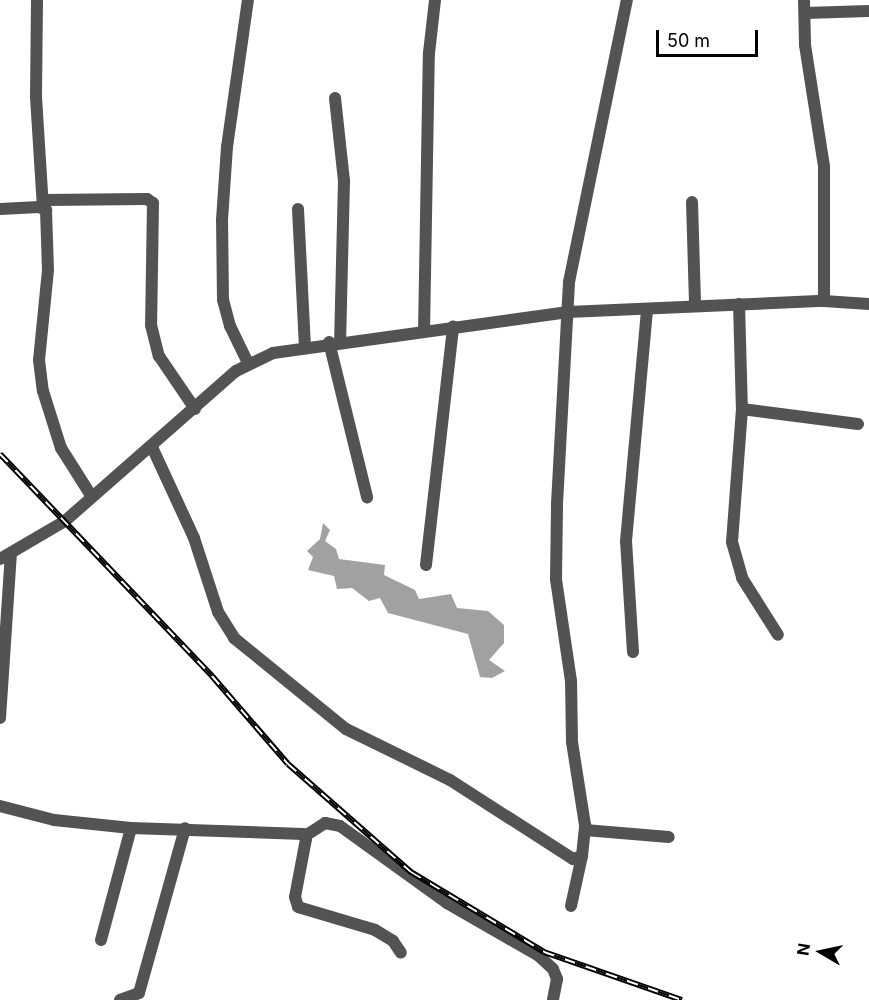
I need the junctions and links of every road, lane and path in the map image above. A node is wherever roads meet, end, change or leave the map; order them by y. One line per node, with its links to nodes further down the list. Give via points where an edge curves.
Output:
1 (37, 0): 9 (street, via 36,97)
2 (248, 0): 22 (street, via 227,147 222,220 223,300 230,326)
3 (435, 0): 19 (street, via 429,53)
4 (627, 0): 17 (street, via 572,266)
5 (805, 6): 6 (street); 12 (street, via 807,65 824,167)
6 (869, 11)
7 (335, 98): 20 (street, via 344,181)
8 (692, 202): 15 (street)
9 (43, 204): 10 (street); 23 (street, via 147,199 153,203 151,325 159,356); 27 (street, via 48,270 39,360 43,391 61,448)
10 (0, 209)
11 (298, 209): 21 (street)
12 (824, 301): 13 (street); 14 (street)
13 (739, 304): 15 (street); 24 (street)
14 (869, 304)
15 (695, 306): 16 (street)
16 (647, 310): 17 (street); 32 (street, via 626,541)
17 (568, 312): 18 (street); 37 (street, via 556,579)
18 (453, 327): 19 (street); 30 (street)
19 (424, 332): 20 (street)
20 (334, 342): 21 (street); 28 (street)
21 (305, 346): 22 (street)
22 (248, 363): 23 (street)
23 (195, 409): 26 (street)
24 (742, 409): 25 (street); 31 (street, via 732,543 742,578)
25 (858, 424)
26 (152, 447): 27 (street); 40 (street, via 194,538 218,612 234,638 346,729 450,780 573,859)
27 (92, 496): 29 (street, via 65,521)
28 (367, 498)
29 (6, 557): 33 (street)
30 (426, 565)
31 (778, 635)
32 (633, 652)
33 (0, 718)
34 (0, 806): 35 (street, via 54,820)
35 (130, 828): 36 (street); 42 (street)
36 (185, 828): 38 (street); 44 (street, via 140,993)
37 (585, 830): 39 (street); 40 (street)
38 (305, 836): 43 (street, via 295,890 298,907 375,930 393,941); 45 (street, via 325,823 340,826 447,903 539,956 553,969 557,979)
39 (669, 837)
40 (582, 856): 41 (street)
41 (571, 906)
42 (101, 940)
43 (401, 953)
44 (120, 1000)
45 (553, 1000)

